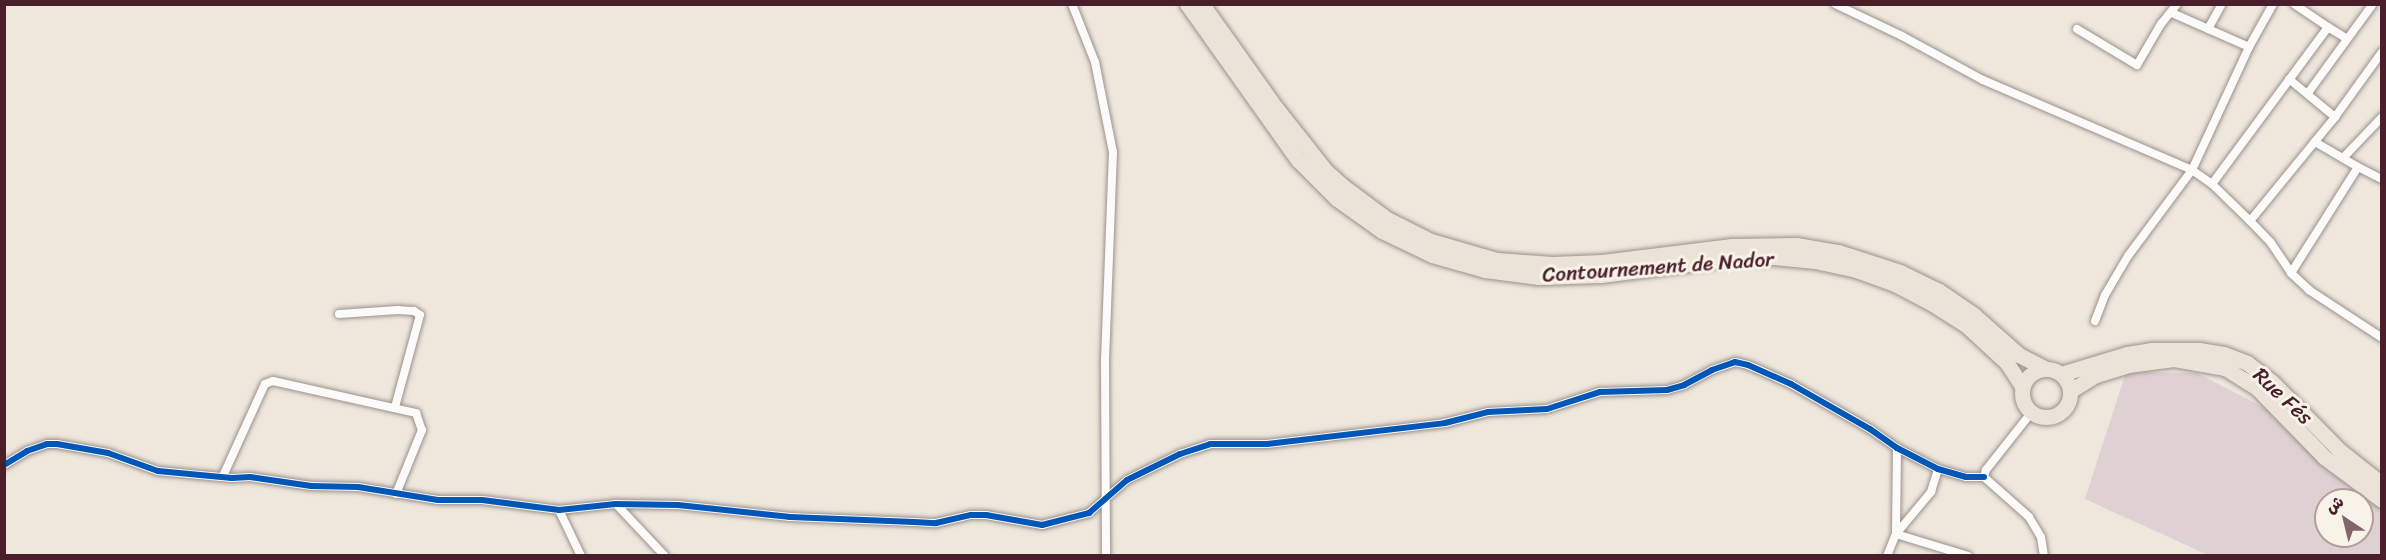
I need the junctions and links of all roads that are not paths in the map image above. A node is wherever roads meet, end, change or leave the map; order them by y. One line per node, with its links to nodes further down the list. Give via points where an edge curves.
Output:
1 (1072, 4): 44 (street, via 1095,62 1113,152 1105,341)
2 (1187, 4): 33 (highway, Contournement de Nador, via 1298,160 1337,199 1382,231 1432,255 1485,270 1539,277 1601,275 1733,258 1774,257 1846,268 1895,284 1966,325 2007,363)
3 (1202, 4): 32 (highway, Contournement de Nador, via 1325,170 1387,219 1431,241 1497,260 1552,264 1732,246 1796,245 1838,252 1900,272 1939,291 1974,315 2019,355)
4 (1834, 4): 24 (street, via 1983,80)
5 (2177, 4): 10 (street)
6 (2222, 4): 13 (street)
7 (2273, 4): 15 (street)
8 (2294, 4): 11 (street)
9 (2373, 4): 14 (street)
10 (2172, 13): 12 (street, via 2137,65); 13 (street)
11 (2328, 27): 14 (street); 17 (street)
12 (2077, 29)
13 (2208, 29): 15 (street)
14 (2347, 39): 18 (street)
15 (2249, 47): 24 (street)
16 (2382, 52): 19 (street)
17 (2289, 79): 18 (street); 26 (street)
18 (2308, 93): 19 (street)
19 (2335, 117): 21 (street)
20 (2382, 117): 22 (street)
21 (2315, 142): 22 (street); 27 (street)
22 (2343, 158): 23 (street)
23 (2358, 167): 25 (street); 28 (street)
24 (2192, 170): 26 (street); 30 (street, via 2128,256)
25 (2382, 180)
26 (2212, 184): 27 (street)
27 (2250, 221): 28 (street)
28 (2291, 273): 31 (street, via 2309,290)
29 (339, 314): 35 (street, via 414,311 420,315)
30 (2095, 321)
31 (2382, 338)
32 (2053, 372): 33 (highway, via 2036,371); 34 (highway); 42 (highway, Rue Fés, via 2151,350 2224,354 2247,363 2272,382 2340,451)
33 (2022, 386): 36 (highway, via 2021,396)
34 (2070, 391): 36 (highway, via 2068,402 2053,417); 45 (highway, Rue Fés, via 2096,375 2128,365 2174,359 2225,368 2257,388 2324,457)
35 (395, 407): 41 (street, via 268,381); 43 (street, via 416,413 422,430)
36 (2031, 413): 40 (street)
37 (1898, 448): 39 (street); 44 (street, via 1791,384 1734,362 1667,390 1600,392 1547,409 1488,412 1445,423 1267,444 1210,444 1127,480); 48 (street)
38 (4, 465): 41 (street, via 47,444 57,444 108,453 158,471)
39 (1938, 469): 40 (street, via 1966,477); 48 (street, via 1926,500)
40 (1985, 473): 54 (street, via 2029,517 2041,537)
41 (223, 476): 43 (street, via 358,487)
42 (2382, 484)
43 (396, 494): 47 (street)
44 (1106, 498): 46 (street, via 1089,513 1042,525 986,514 936,523); 51 (street)
45 (2382, 500)
46 (616, 504): 47 (street); 50 (street)
47 (559, 510): 49 (street)
48 (1896, 534): 52 (street); 53 (street)
49 (581, 555)
50 (665, 555)
51 (1106, 555)
52 (1887, 555)
53 (1968, 555)
54 (2044, 555)

